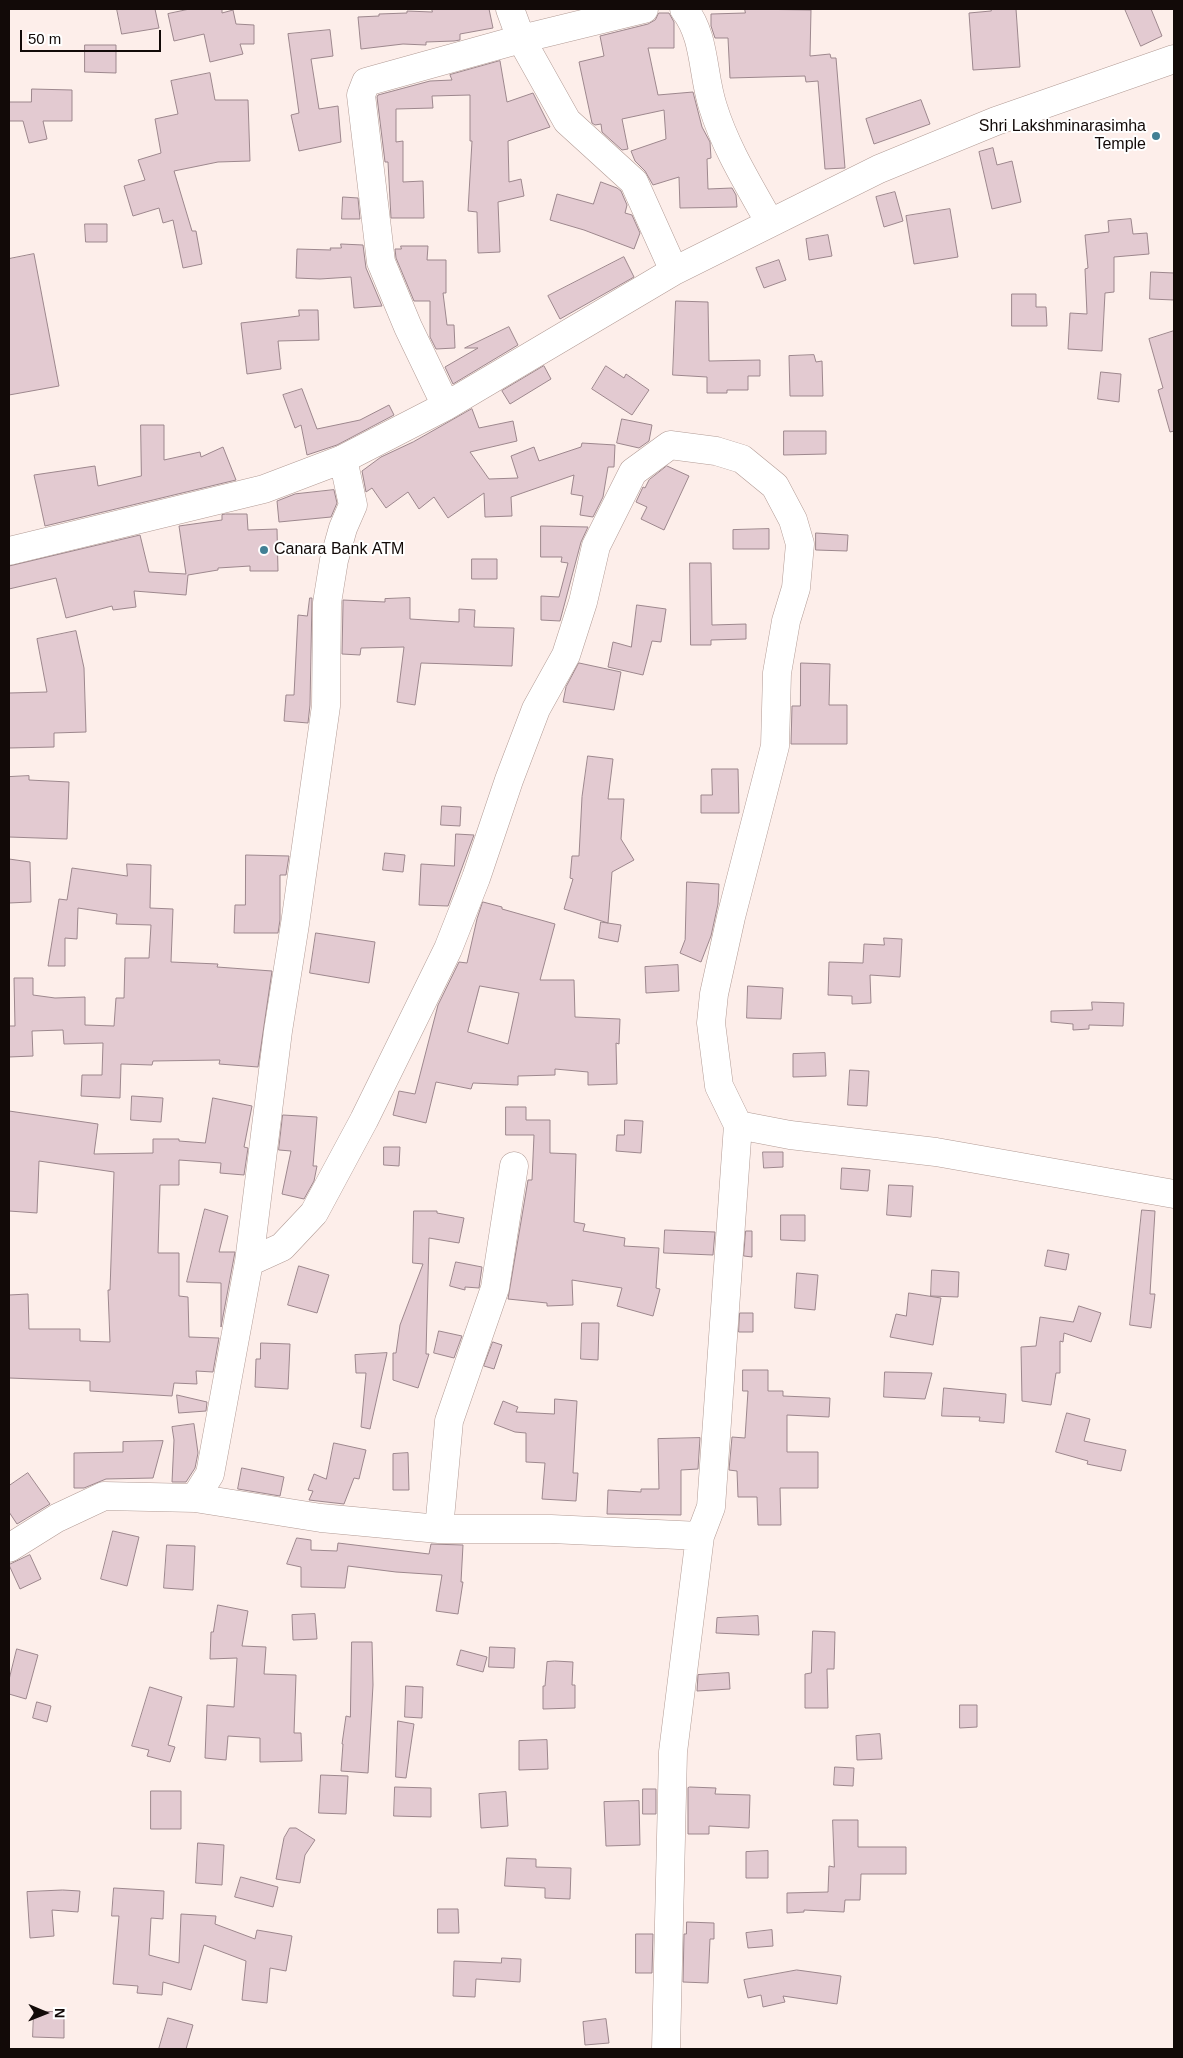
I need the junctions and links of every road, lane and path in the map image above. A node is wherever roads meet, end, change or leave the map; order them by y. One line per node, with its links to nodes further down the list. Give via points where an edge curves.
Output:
1 (510, 9): 4 (street)
2 (644, 9): 4 (street)
3 (684, 9): 6 (street, via 700,40 712,106 731,155)
4 (520, 38): 7 (street, via 567,121 634,182); 8 (street, via 366,82 361,95 381,262)
5 (1174, 59): 6 (street, via 996,121 879,170)
6 (770, 223): 7 (street)
7 (674, 271): 8 (street)
8 (446, 406): 9 (street)
9 (344, 459): 10 (street, via 264,489); 14 (street, via 353,505 334,560 327,603 326,706 278,1031)
10 (9, 551)
11 (738, 1125): 13 (street, via 790,1135 936,1152); 14 (street, via 719,1086 712,1023 714,994 730,917 775,746 776,673 796,588 800,544 793,520 775,486 742,459 716,451 670,446 633,472 596,546 566,655 536,709 448,949 364,1120 314,1212 282,1247); 17 (street, via 710,1507)
12 (514, 1166): 16 (street, via 495,1288 449,1421)
13 (1174, 1194)
14 (249, 1262): 15 (street, via 210,1474)
15 (195, 1498): 16 (street, via 321,1518); 18 (street, via 104,1496 57,1518)
16 (439, 1529): 17 (street, via 551,1529)
17 (700, 1536): 19 (street, via 673,1752)
18 (9, 1548)
19 (666, 2049)

